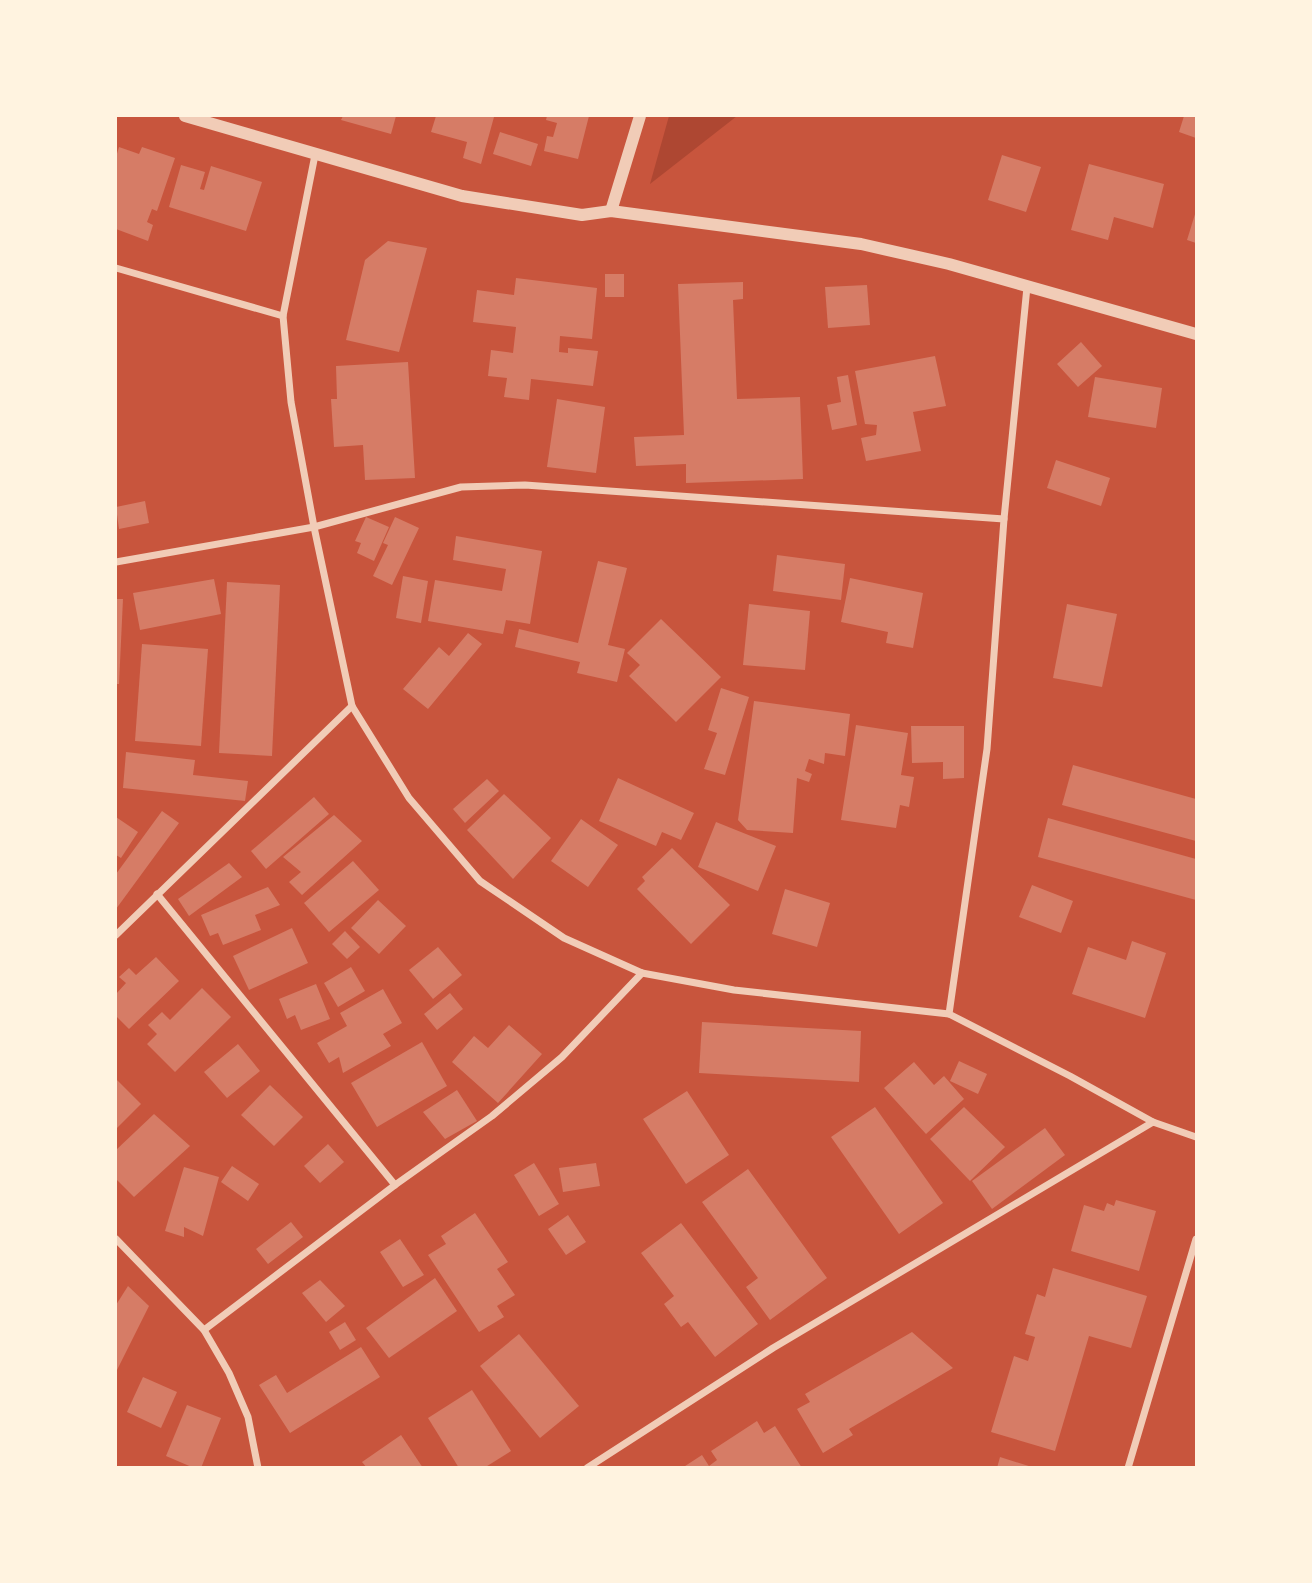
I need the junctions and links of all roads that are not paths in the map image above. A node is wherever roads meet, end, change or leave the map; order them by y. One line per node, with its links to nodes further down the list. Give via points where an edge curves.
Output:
1 (185, 116): 3 (street)
2 (640, 116): 4 (street)
3 (315, 155): 4 (street, via 462,196 582,215); 7 (street)
4 (611, 211): 6 (street, via 861,244)
5 (116, 268): 7 (street)
6 (1027, 287): 8 (street); 9 (street)
7 (282, 316): 10 (street, via 291,402)
8 (1196, 334)
9 (1004, 519): 10 (street, via 525,485 461,487); 16 (street, via 986,749)
10 (314, 527): 11 (street); 12 (street)
11 (116, 562)
12 (352, 706): 13 (street); 15 (street, via 409,798 480,881 564,937)
13 (157, 894): 14 (street); 19 (street)
14 (116, 934)
15 (642, 973): 16 (street, via 734,990); 19 (street, via 562,1057 492,1116)
16 (949, 1014): 17 (street)
17 (1153, 1122): 18 (street); 24 (street, via 773,1348)
18 (1196, 1137)
19 (395, 1185): 22 (street)
20 (116, 1238): 22 (street)
21 (1196, 1239): 25 (street)
22 (204, 1330): 23 (street, via 248,1417)
23 (258, 1468)
24 (587, 1468)
25 (1128, 1468)

